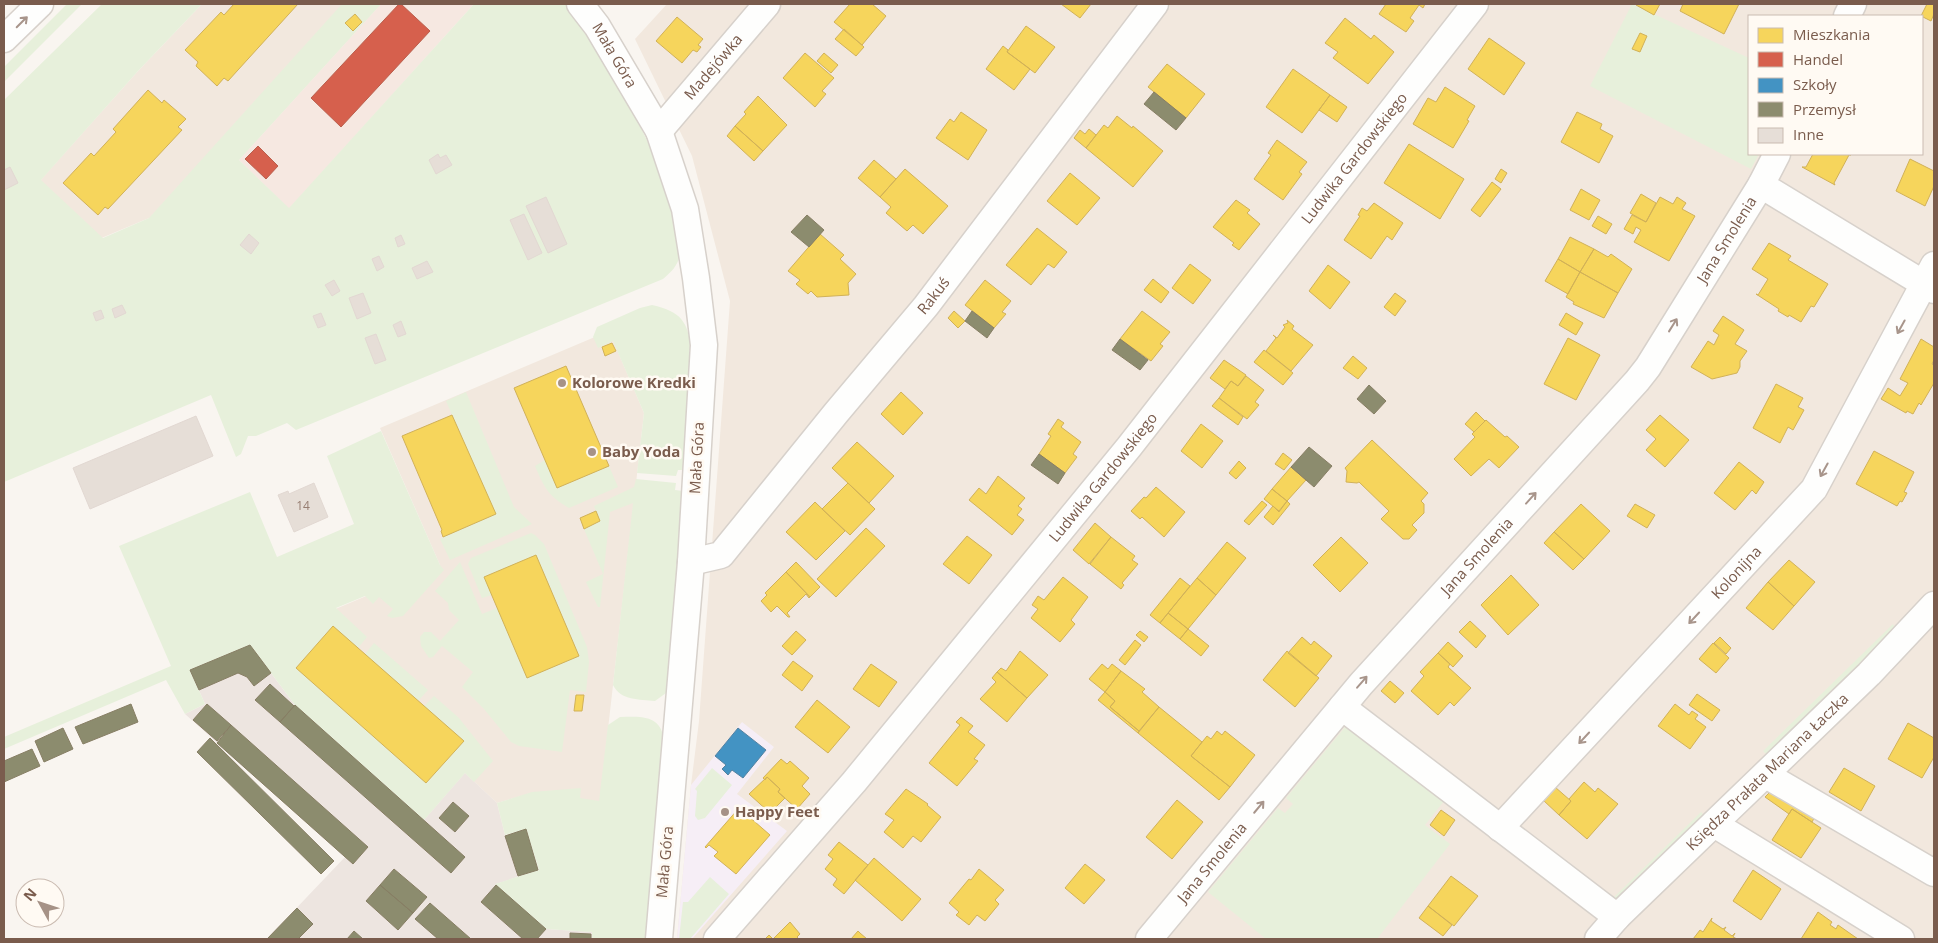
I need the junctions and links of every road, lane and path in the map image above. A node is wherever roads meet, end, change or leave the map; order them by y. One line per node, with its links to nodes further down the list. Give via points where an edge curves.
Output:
1 (40, 4): 6 (street, one-way to 1)
2 (580, 4): 7 (street, Mała Góra, via 597,26)
3 (767, 4): 7 (street, Madejówka)
4 (1155, 4): 11 (street, Rakuś, via 926,306 721,555)
5 (1475, 4): 20 (street, Ludwika Gardowskiego, via 1129,447 854,782)
6 (4, 39)
7 (659, 131): 11 (street, Mała Góra, via 684,210 704,345)
8 (1776, 155): 9 (street, Jana Smolenia)
9 (1761, 185): 10 (street); 13 (street, Jana Smolenia, one-way to 9, via 1637,381)
10 (1931, 280): 16 (street, Kolonijna, one-way to 16, via 1814,489)
11 (691, 562): 19 (street, Mała Góra)
12 (1934, 605): 14 (street, Księdza Prałata Mariana Łaczka)
13 (1342, 707): 16 (street); 21 (street, Jana Smolenia, one-way to 13)
14 (1766, 775): 15 (street, Księdza Prałata Mariana Łaczka); 17 (street)
15 (1714, 824): 18 (street, Księdza Prałata Mariana Łaczka); 23 (street)
16 (1500, 828): 18 (street)
17 (1934, 873)
18 (1617, 917): 22 (street, Księdza Prałata Mariana Łaczka)
19 (658, 939)
20 (717, 939)
21 (1149, 939)
22 (1598, 939)
23 (1901, 939)

